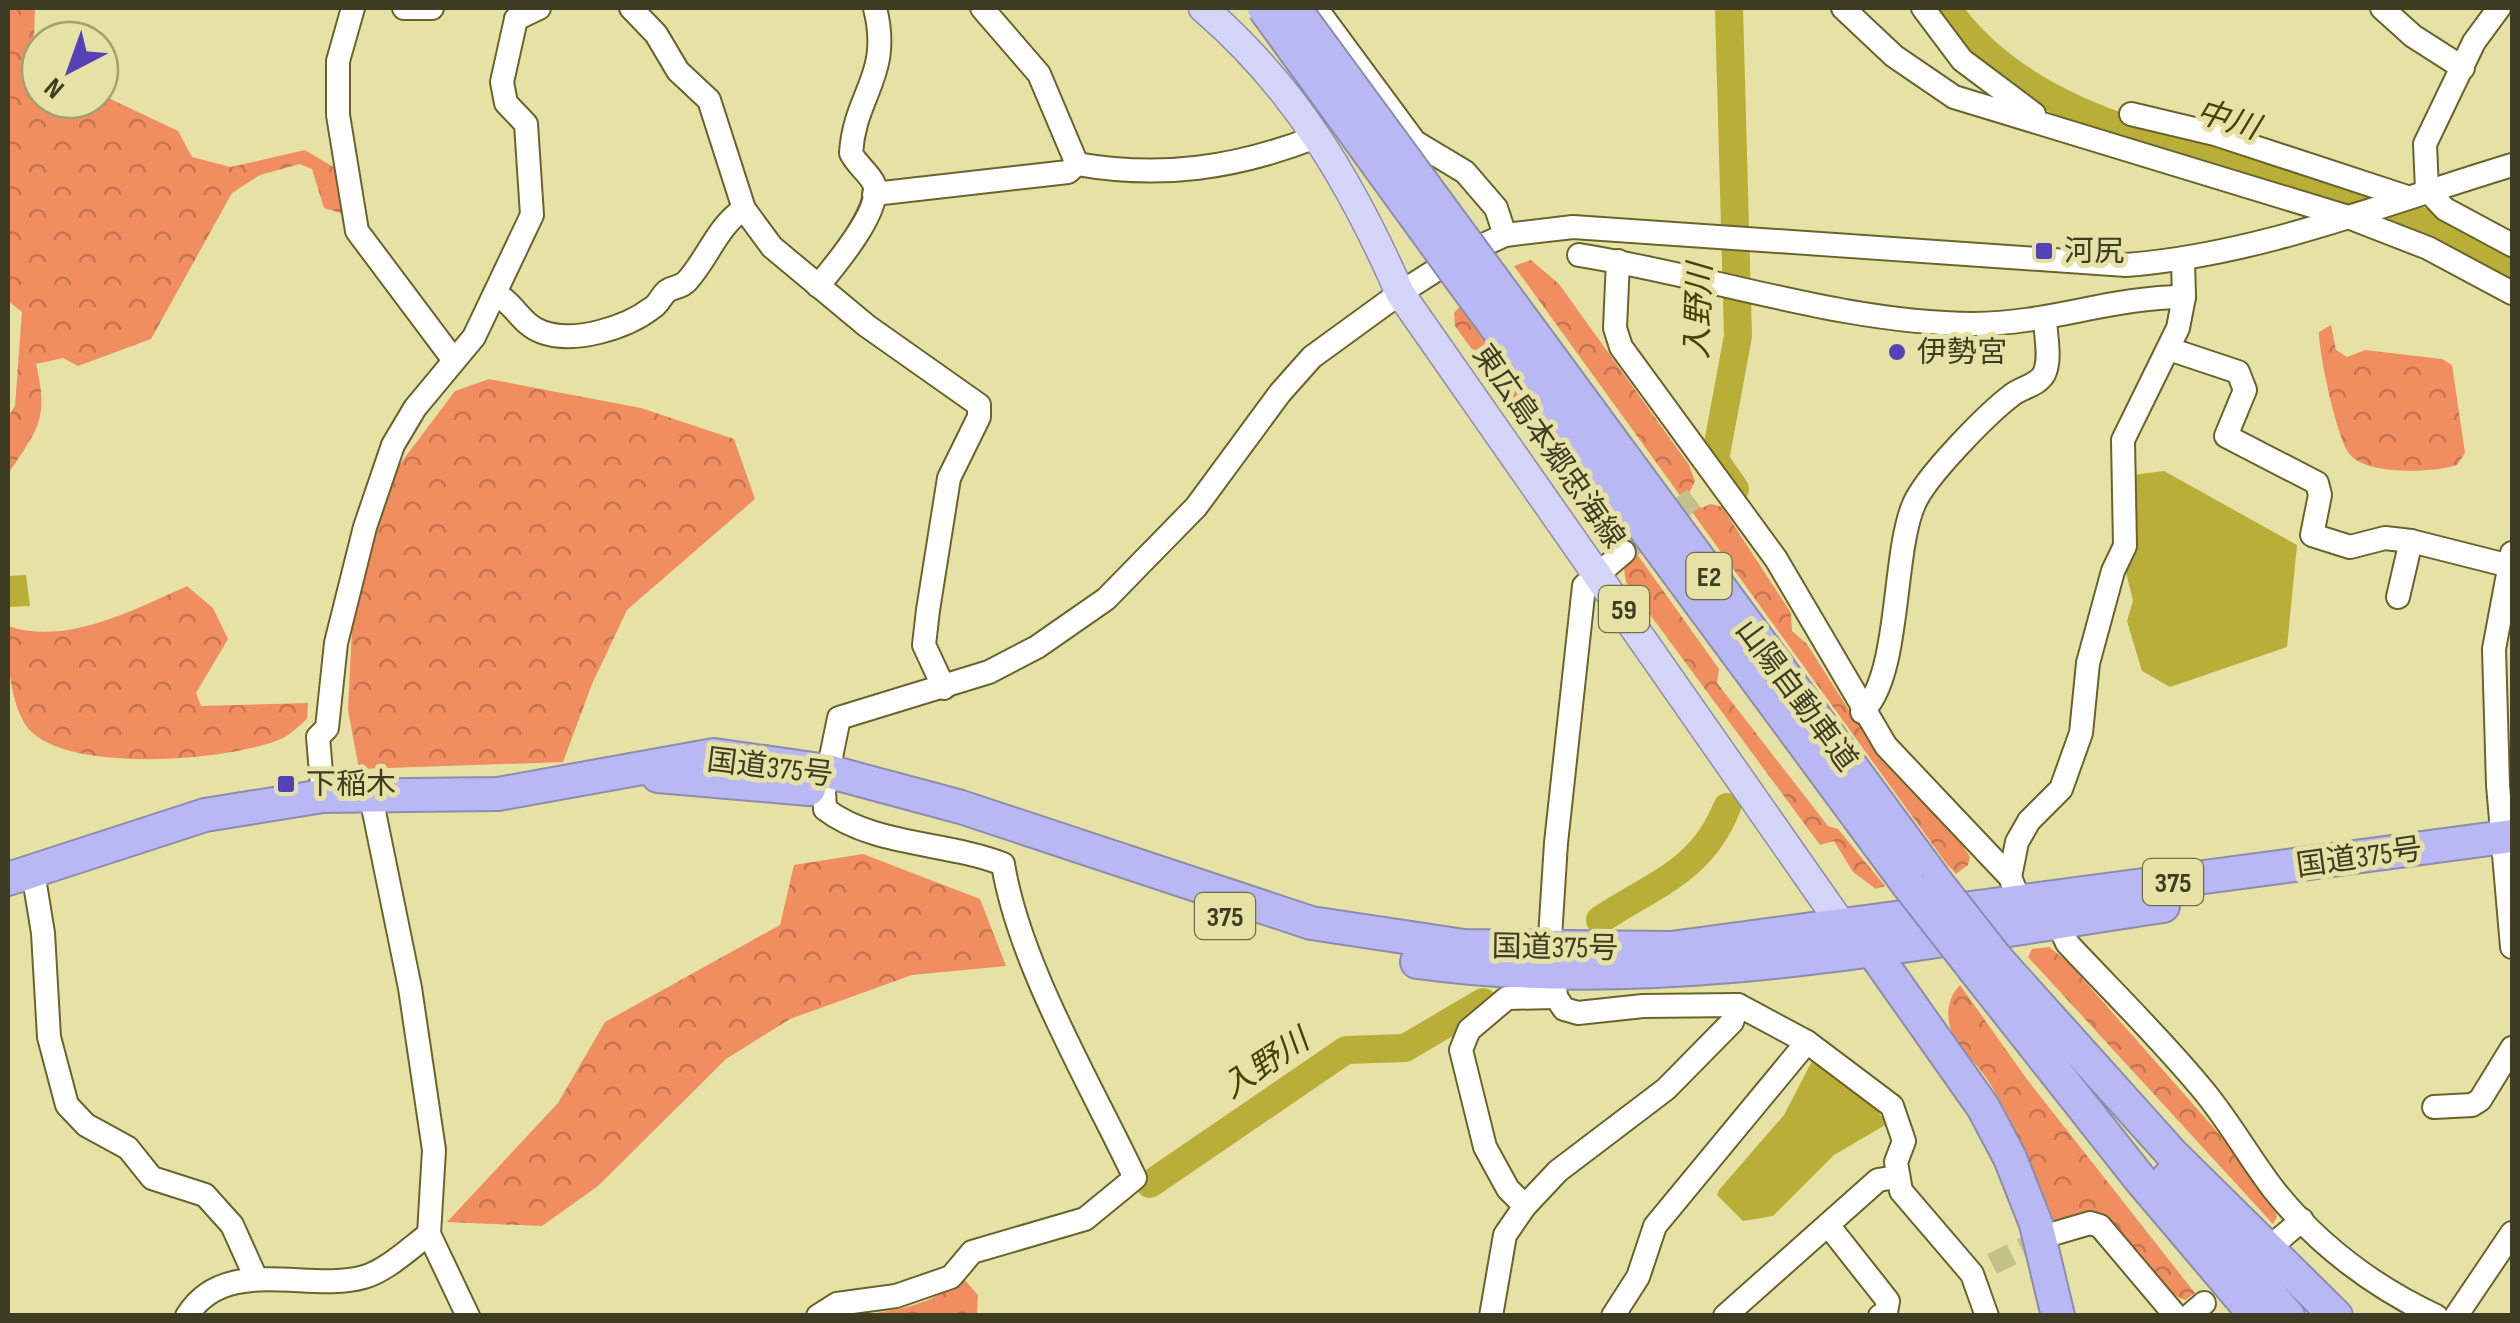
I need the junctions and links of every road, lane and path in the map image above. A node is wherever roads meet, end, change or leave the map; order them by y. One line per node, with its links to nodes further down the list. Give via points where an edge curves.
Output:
1 (352, 8): 40 (street, via 338,61 338,115 356,231)
2 (404, 8): 3 (street)
3 (432, 8)
4 (539, 8): 16 (street)
5 (631, 8): 25 (street, via 678,72 710,100)
6 (875, 8): 23 (street, via 882,53 850,153 874,184)
7 (982, 8): 21 (street, via 1039,74)
8 (1203, 8): 20 (main road, 東広島本郷忠海線 / 59, via 1254,52)
9 (1264, 8): 32 (highway, 山陽自動車道 / E2, bridge)
10 (1294, 8): 32 (highway, 山陽自動車道 / E2, bridge)
11 (1316, 8): 27 (street, via 1416,142 1466,172 1496,208)
12 (1843, 8): 19 (street, via 1894,56 1954,96)
13 (1923, 8): 19 (street, via 1962,60)
14 (2382, 8): 17 (street)
15 (2499, 8): 17 (street)
16 (509, 13): 36 (street, via 502,82 506,102 526,124 532,215)
17 (2463, 68): 24 (street, via 2425,144)
18 (2132, 114): 24 (street)
19 (2036, 121): 26 (street)
20 (1316, 137): 21 (street, via 1266,158 1218,167 1155,173); 34 (main road, 東広島本郷忠海線 / 59, via 1360,202)
21 (1077, 164): 23 (street, via 1068,172)
22 (2512, 165): 24 (street)
23 (874, 194): 33 (street, via 857,237)
24 (2417, 194): 26 (street); 28 (street)
25 (744, 209): 33 (street, via 772,247); 36 (street, via 723,226 683,286 621,325 546,334 522,322)
26 (2348, 217): 30 (street); 35 (street, via 2428,248)
27 (1504, 235): 30 (street, via 1573,228 2060,264); 34 (street)
28 (2512, 245)
29 (1578, 255): 31 (street)
30 (2183, 260): 37 (street)
31 (1618, 261): 38 (street, via 1892,320); 47 (street, via 1615,328 1621,347 1706,488 1776,558)
32 (1474, 274): 57 (highway, 山陽自動車道 / E2, bridge)
33 (818, 286): 46 (street, via 980,405 949,478 926,628 924,645)
34 (1400, 292): 44 (main road, 東広島本郷忠海線 / 59); 46 (street, via 1312,356 1196,507 1106,599 1036,647)
35 (2512, 293)
36 (495, 294): 40 (street, via 474,337)
37 (2184, 296): 38 (street, via 2134,297); 39 (street)
38 (2045, 321): 47 (street, via 2046,370 2039,381 1978,425 1914,504 1889,641)
39 (2169, 348): 41 (street, via 2238,372 2244,390 2226,436 2317,483 2312,535 2350,548 2385,538); 53 (street, via 2123,440 2125,546 2088,663 2081,733 2061,789 2017,842)
40 (453, 359): 49 (street, via 393,445 365,527 336,643 328,728 318,737)
41 (2412, 540): 43 (street); 45 (street)
42 (1624, 552): 44 (street)
43 (2511, 559): 51 (street, via 2494,648)
44 (1600, 573): 55 (main road, 東広島本郷忠海線 / 59); 58 (street, via 1584,586 1556,843)
45 (2398, 597)
46 (944, 688): 48 (street, via 839,718)
47 (1862, 712): 53 (street)
48 (826, 781): 50 (highway, 国道375号 / 375, via 714,755 498,794); 58 (highway, 国道375号 / 375, via 961,808 1311,923 1464,946); 75 (street, via 825,809 846,826 1003,864 1011,906 1044,985 1135,1178 1086,1219 972,1252 951,1277 896,1296 837,1304)
49 (323, 796): 50 (highway, 国道375号 / 375); 52 (highway, 国道375号 / 375, via 205,814)
50 (372, 797): 69 (street, via 434,1150)
51 (2508, 848): 53 (highway, 国道375号 / 375); 54 (highway, 国道375号 / 375); 56 (street)
52 (20, 876): 72 (street, via 43,933 48,1036 72,1115 117,1139 152,1178 206,1194 232,1224)
53 (2015, 889): 55 (highway, 国道375号 / 375)
54 (2058, 922): 55 (highway, 国道375号 / 375); 65 (street, via 2067,943 2198,1082)
55 (1853, 942): 58 (highway, 国道375号 / 375, via 1671,948); 81 (highway, via 1996,1168 2020,1228); 82 (highway, via 1983,1107 2036,1224)
56 (2512, 947)
57 (1985, 964): 71 (highway, 山陽自動車道 / E2); 86 (highway, 山陽自動車道 / E2); 87 (highway)
58 (1553, 973): 59 (street, via 1564,1009 1578,1013); 64 (street, via 1506,998 1469,1030 1461,1050 1484,1147)
59 (1738, 1005): 60 (street); 64 (street, via 1732,1022 1666,1088)
60 (1807, 1042): 63 (street, via 1892,1106 1904,1141); 77 (street, via 1655,1226 1638,1277)
61 (2512, 1048): 62 (street, via 2480,1100)
62 (2434, 1107)
63 (1896, 1178): 66 (street, via 1878,1180); 80 (street, via 1982,1269)
64 (1525, 1206): 76 (street, via 1505,1235)
65 (2302, 1220): 70 (street); 88 (street, via 2366,1278)
66 (1828, 1225): 78 (street); 79 (street, via 1888,1301)
67 (2056, 1233): 83 (street, via 2100,1226)
68 (2512, 1233): 89 (street)
69 (429, 1234): 72 (street, via 369,1276); 74 (street)
70 (2282, 1237)
71 (2209, 1260): 84 (highway); 85 (highway, 山陽自動車道 / E2)
72 (255, 1276): 73 (street, via 214,1293)
73 (187, 1316)
74 (468, 1316)
75 (818, 1316)
76 (1491, 1316)
77 (1613, 1316)
78 (1725, 1316)
79 (1880, 1316)
80 (1987, 1316)
81 (2036, 1316)
82 (2058, 1316)
83 (2176, 1316)
84 (2247, 1316)
85 (2256, 1316)
86 (2288, 1316)
87 (2336, 1316)
88 (2436, 1316)
89 (2456, 1316)

